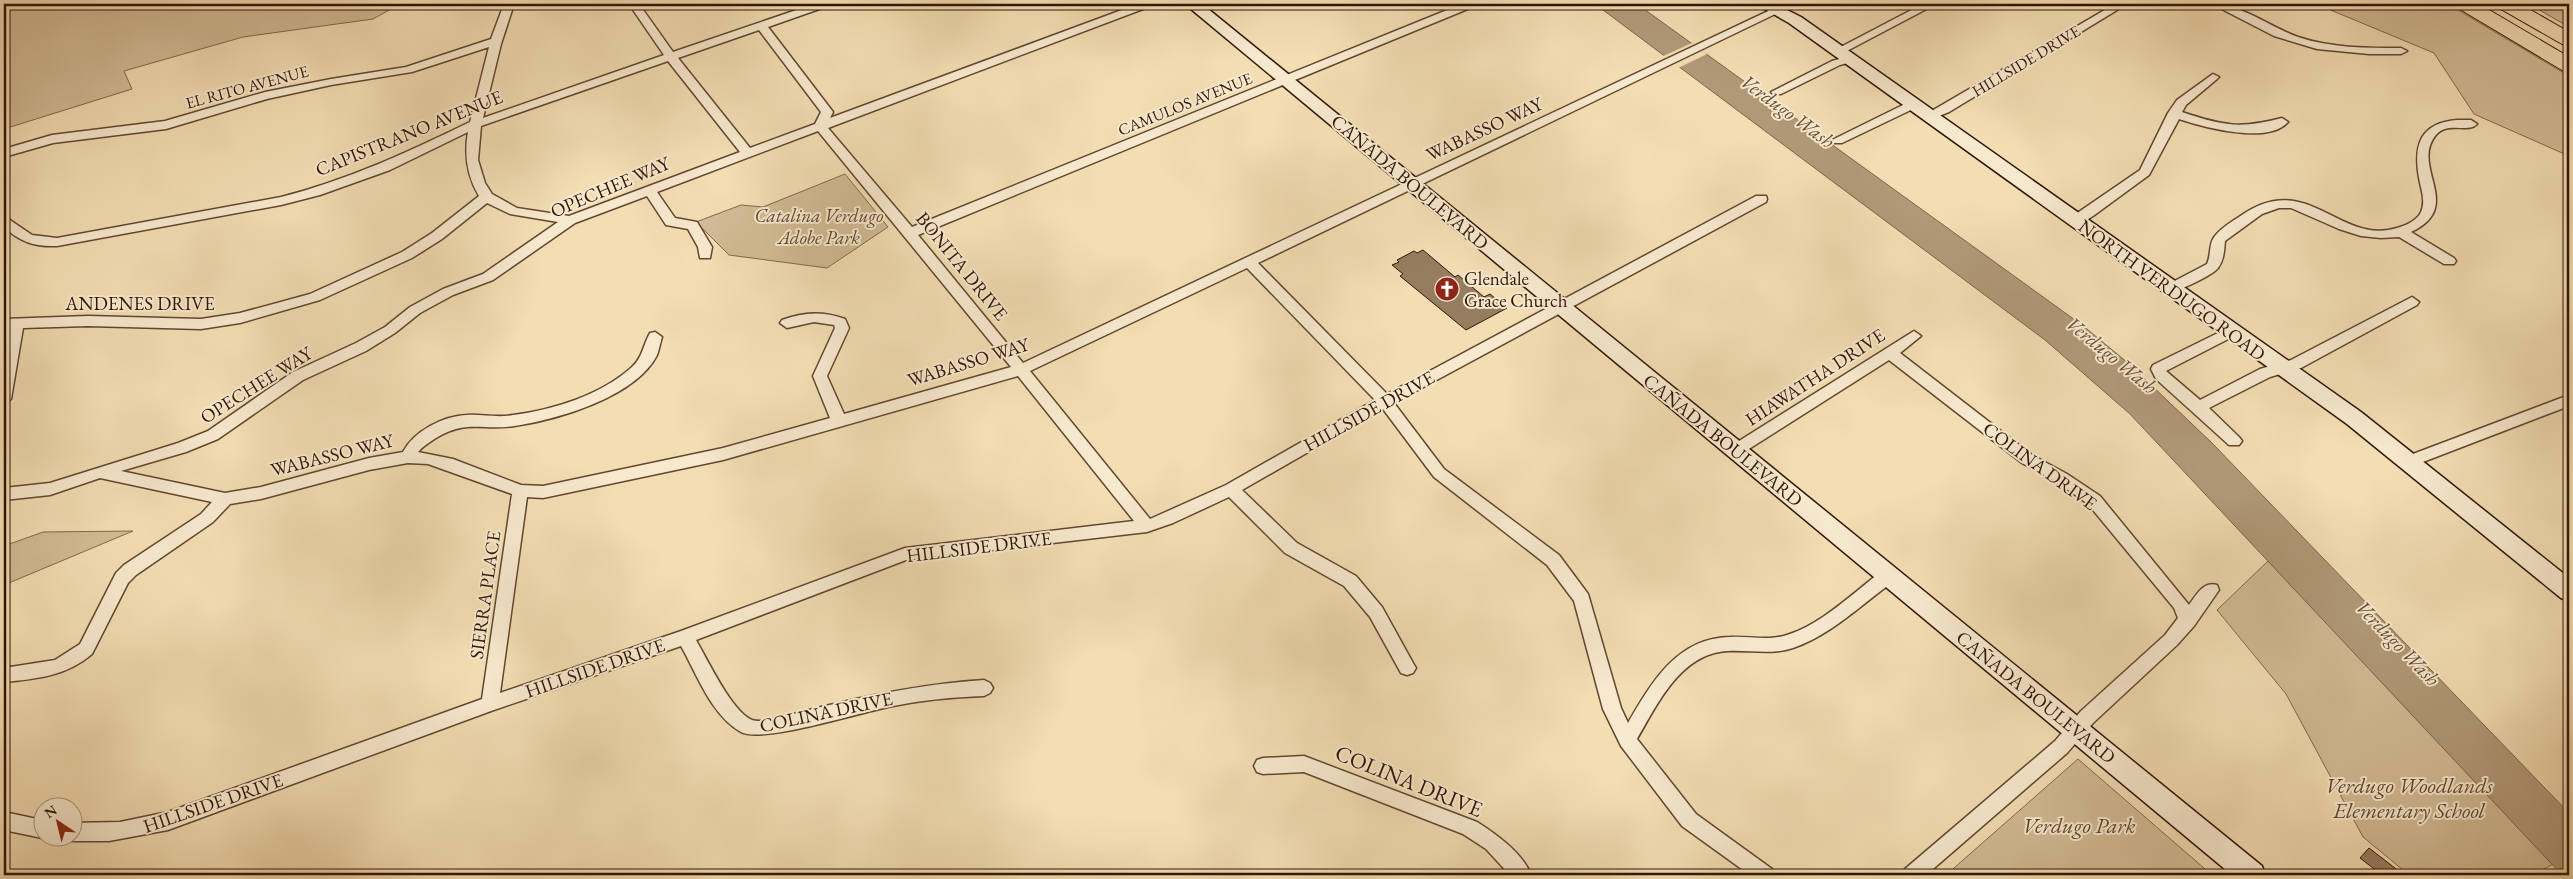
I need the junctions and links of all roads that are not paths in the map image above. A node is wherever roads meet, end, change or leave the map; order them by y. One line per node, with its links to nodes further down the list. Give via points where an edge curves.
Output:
1 (509, 4): 15 (street)
2 (634, 4): 18 (street)
3 (824, 4): 13 (street, CAPISTRANO AVENUE)
4 (1147, 4): 29 (street, OPECHEE WAY)
5 (1193, 4): 21 (main road, CAÑADA BOULEVARD)
6 (1471, 4): 21 (street, CAMULOS AVENUE)
7 (1931, 4): 17 (street)
8 (2122, 4): 25 (street, HILLSIDE DRIVE)
9 (2217, 4): 16 (street, via 2316,46)
10 (2465, 4): 19 (highway)
11 (2506, 4): 14 (highway)
12 (1778, 6): 17 (main road, NORTH VERDUGO ROAD); 33 (street, WABASSO WAY, via 1702,47)
13 (761, 25): 18 (street, CAPISTRANO AVENUE); 29 (street, via 826,112)
14 (2569, 40)
15 (496, 41): 27 (street); 31 (street, EL RITO AVENUE, via 408,70 265,96 166,125 52,139)
16 (2401, 51)
17 (1845, 55): 22 (street, via 1836,63); 23 (main road, NORTH VERDUGO ROAD)
18 (670, 56): 27 (street, CAPISTRANO AVENUE); 32 (street)
19 (2569, 66)
20 (2213, 77): 24 (street, via 2181,103)
21 (1288, 80): 33 (main road, CAÑADA BOULEVARD); 41 (street, CAMULOS AVENUE)
22 (1777, 92)
23 (1913, 104): 25 (main road, NORTH VERDUGO ROAD); 30 (street)
24 (2174, 113): 26 (street, via 2212,126 2246,130 2269,128); 39 (street, via 2145,172)
25 (1929, 116): 39 (main road, NORTH VERDUGO ROAD)
26 (2282, 122)
27 (476, 124): 35 (street, via 472,156); 37 (street, CAPISTRANO AVENUE, via 386,167 281,201 57,242 26,240)
28 (2471, 124): 40 (street, via 2441,124 2431,132 2424,161 2430,202 2426,216)
29 (820, 126): 32 (street, OPECHEE WAY); 41 (street, BONITA DRIVE)
30 (1838, 140)
31 (4, 153)
32 (747, 153): 34 (street, OPECHEE WAY)
33 (1413, 185): 44 (street, WABASSO WAY); 47 (main road, CAÑADA BOULEVARD)
34 (649, 190): 38 (street, OPECHEE WAY); 42 (street, via 671,222 692,226 705,247)
35 (486, 197): 38 (street, via 516,211); 49 (street, ANDENES DRIVE, via 407,255 315,297 280,308 202,324 88,320)
36 (1761, 199): 47 (street, HILLSIDE DRIVE)
37 (4, 220)
38 (570, 220): 65 (street, OPECHEE WAY, via 488,276 448,292 361,347 298,376 213,435 189,446)
39 (2075, 221): 45 (main road, NORTH VERDUGO ROAD)
40 (2400, 232): 43 (street); 45 (street, via 2360,232 2301,207 2270,205 2218,240 2217,257 2212,267)
41 (910, 233): 55 (street, BONITA DRIVE)
42 (705, 255)
43 (2450, 261)
44 (1250, 263): 55 (street, WABASSO WAY); 58 (street)
45 (2170, 289): 50 (main road, NORTH VERDUGO ROAD)
46 (2412, 302): 54 (street, via 2296,364)
47 (1562, 307): 58 (street, HILLSIDE DRIVE); 62 (main road, CAÑADA BOULEVARD)
48 (787, 323): 60 (street, via 802,317 829,318 840,322 842,328 820,376)
49 (10, 324): 56 (street)
50 (2231, 332): 54 (main road, NORTH VERDUGO ROAD); 59 (street, via 2158,369)
51 (1914, 336): 53 (street, HIAWATHA DRIVE)
52 (655, 337): 63 (street, via 649,357 622,383 571,406 533,418 450,424 416,444)
53 (1890, 353): 62 (street, HIAWATHA DRIVE); 74 (street, COLINA DRIVE, via 2027,459 2094,500 2180,604)
54 (2281, 368): 59 (street); 64 (main road, NORTH VERDUGO ROAD)
55 (1020, 370): 60 (street, WABASSO WAY); 70 (street, BONITA DRIVE)
56 (4, 398)
57 (2569, 400): 64 (street)
58 (1385, 402): 66 (street, HILLSIDE DRIVE); 81 (street, via 1439,473 1553,560 1582,599 1612,709)
59 (2200, 407): 61 (street)
60 (839, 421): 67 (street, WABASSO WAY, via 723,454 543,492)
61 (2234, 441)
62 (1736, 450): 71 (main road, CAÑADA BOULEVARD)
63 (408, 457): 67 (street, WABASSO WAY, via 448,463); 69 (street, WABASSO WAY)
64 (2410, 461): 73 (main road, NORTH VERDUGO ROAD)
65 (101, 473): 68 (street, OPECHEE WAY, via 50,489); 69 (street, WABASSO WAY)
66 (1231, 489): 70 (street, HILLSIDE DRIVE); 76 (street, via 1291,548 1350,581 1376,612)
67 (520, 491): 79 (street, SIERRA PLACE)
68 (4, 494)
69 (225, 499): 77 (street, via 207,518 122,578 80,655 47,671)
70 (1147, 526): 75 (street, HILLSIDE DRIVE, via 905,554)
71 (1888, 576): 80 (main road, CAÑADA BOULEVARD); 81 (street, via 1800,638 1770,645 1711,646 1678,663)
72 (2212, 590): 74 (street)
73 (2569, 591)
74 (2188, 621): 80 (street, via 2087,717)
75 (685, 637): 78 (street, COLINA DRIVE, via 732,715 750,728 780,726 870,701 942,689); 79 (street, HILLSIDE DRIVE)
76 (1407, 668)
77 (4, 675)
78 (984, 688)
79 (490, 704): 85 (street, HILLSIDE DRIVE, via 168,820 134,830)
80 (2077, 731): 88 (street); 89 (main road, CAÑADA BOULEVARD)
81 (1627, 740): 87 (street, via 1689,820)
82 (1263, 766): 86 (street, COLINA DRIVE, via 1304,764 1470,828 1493,843)
83 (4, 821): 84 (street)
84 (32, 827)
85 (82, 833)
86 (1522, 875)
87 (1764, 875)
88 (1912, 875)
89 (2252, 875)

